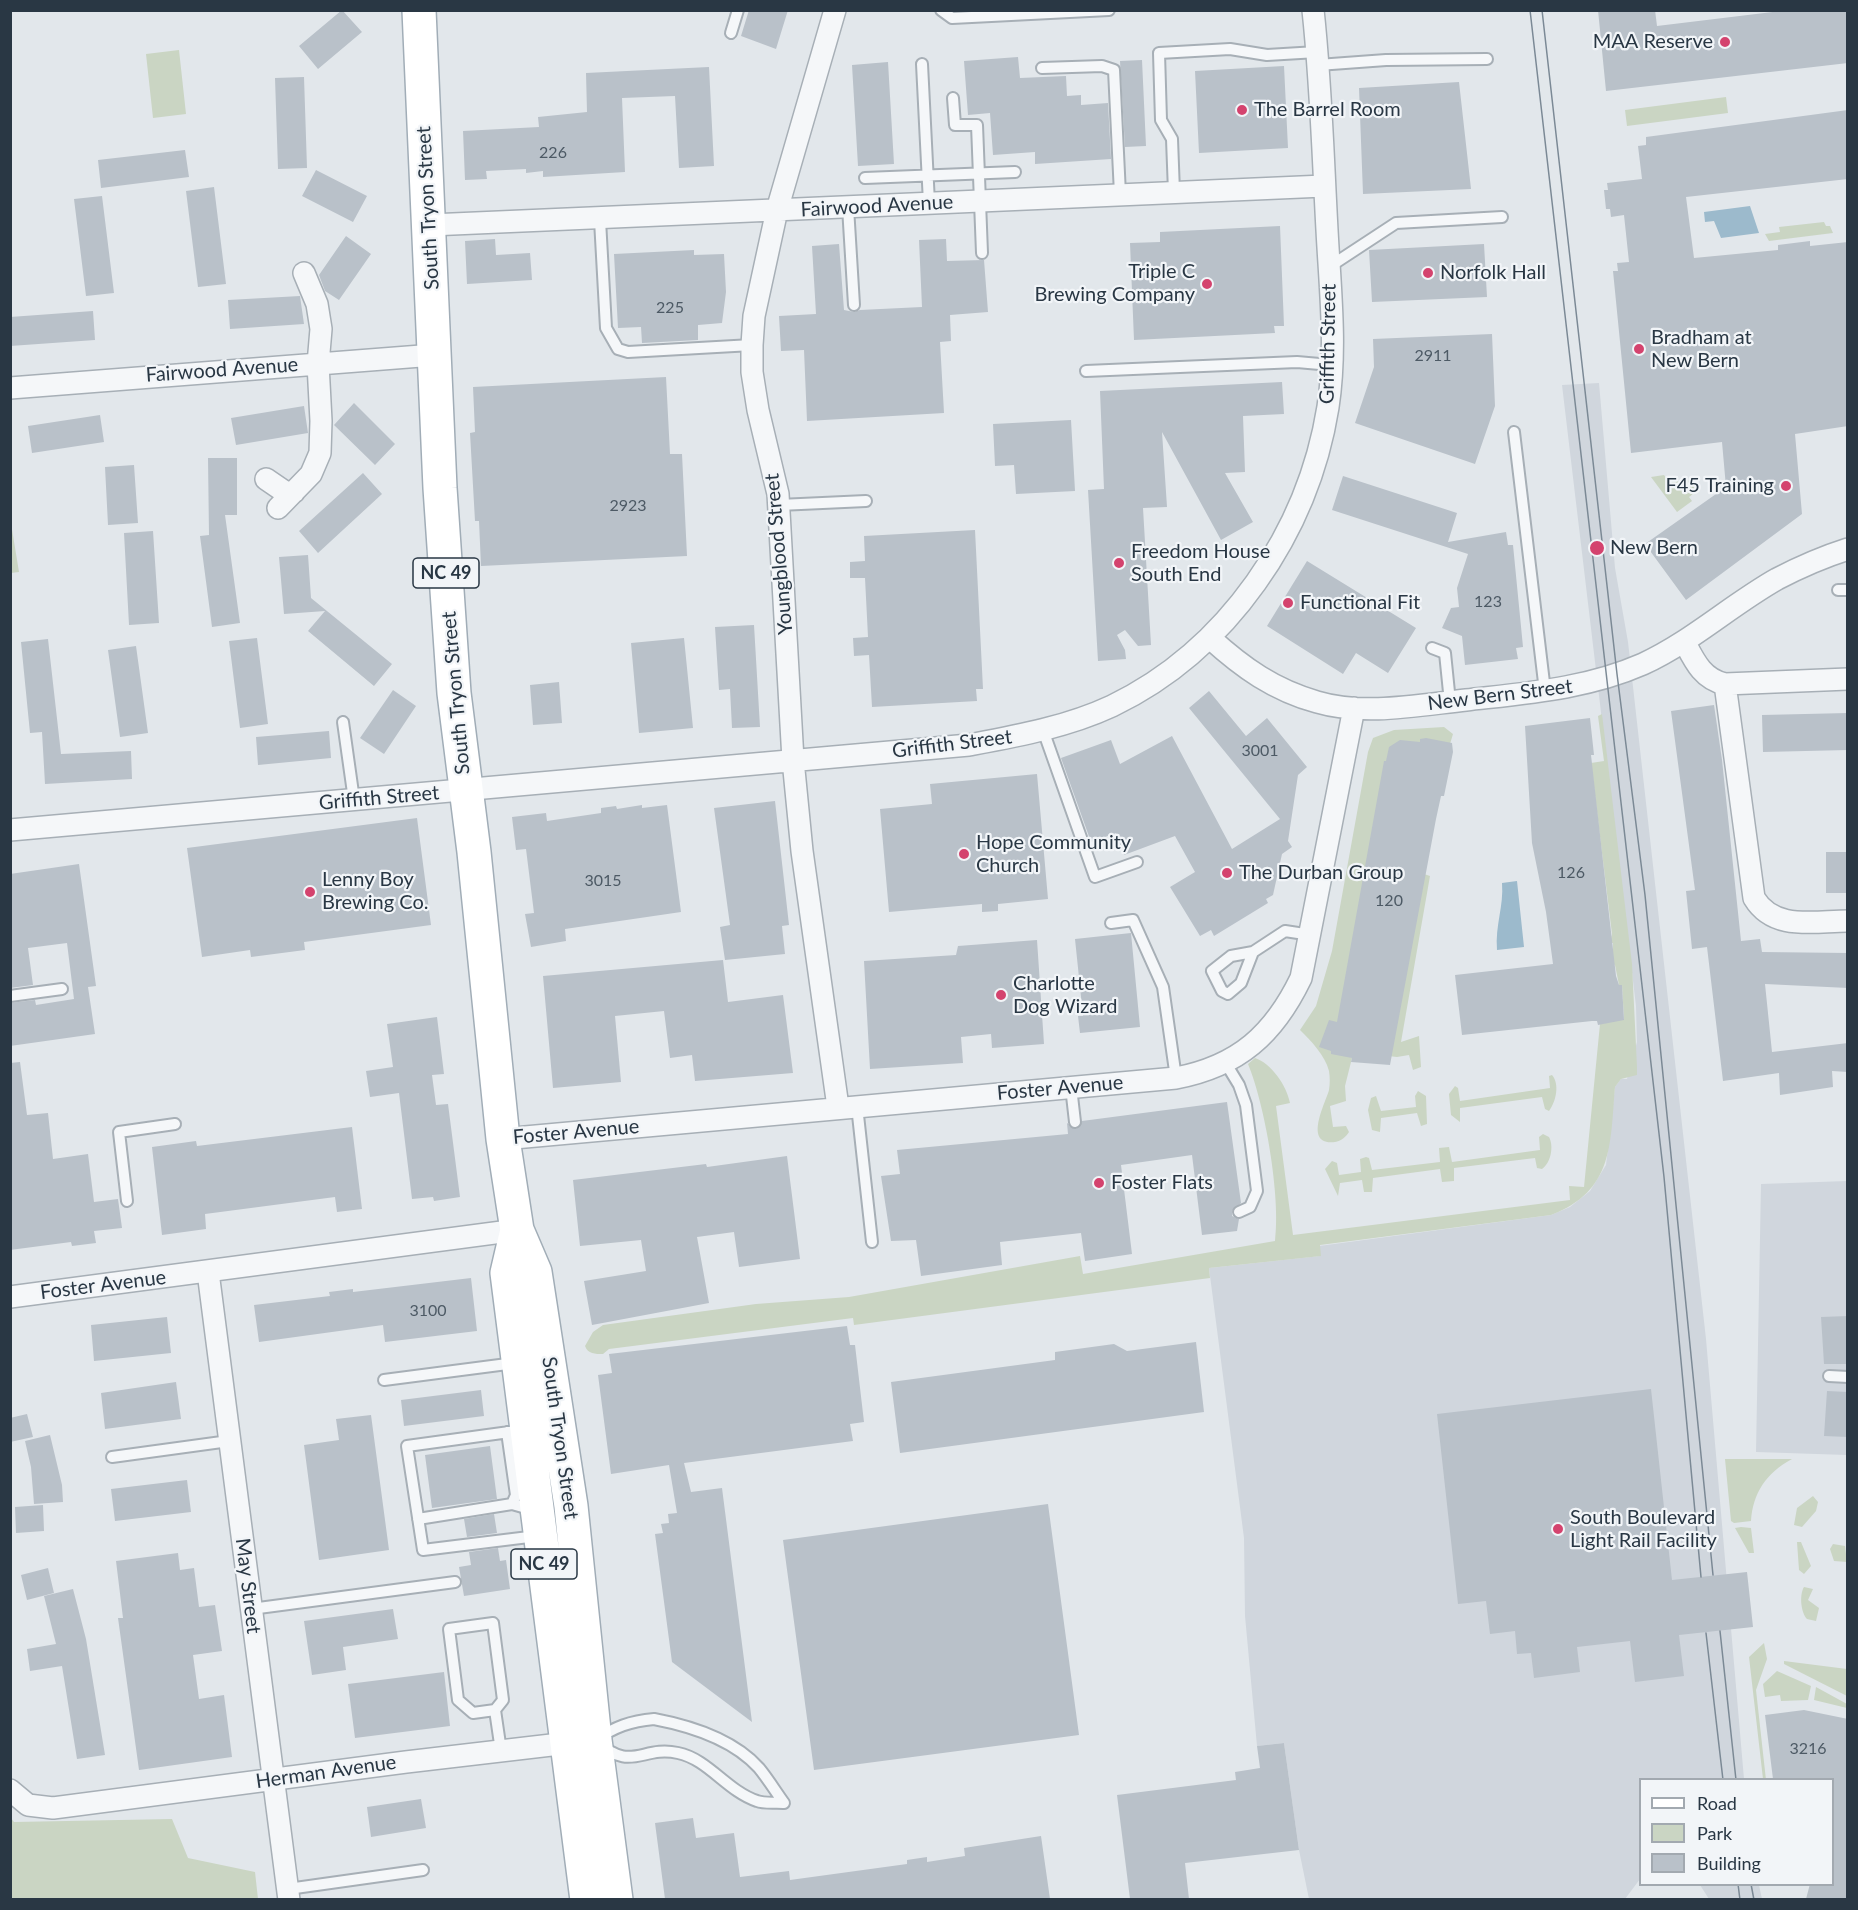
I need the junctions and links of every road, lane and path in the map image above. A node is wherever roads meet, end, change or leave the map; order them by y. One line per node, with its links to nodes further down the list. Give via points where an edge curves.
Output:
1 (419, 10): 26 (main road, South Tryon Street / NC 49)
2 (738, 10): 7 (lane)
3 (835, 10): 23 (street, Youngblood Street)
4 (941, 10): 5 (lane, via 952,18)
5 (1109, 10)
6 (1313, 10): 8 (street, Griffith Street)
7 (731, 33)
8 (1317, 58): 9 (lane); 17 (street, Griffith Street); 18 (lane, via 1230,49 1159,53 1161,120 1172,140)
9 (1487, 59)
10 (922, 64): 15 (lane)
11 (1041, 68): 19 (lane, via 1102,66 1114,70)
12 (953, 98): 14 (lane, via 955,125 977,125)
13 (1015, 172): 14 (lane)
14 (979, 174): 15 (lane); 20 (lane)
15 (928, 176): 16 (lane); 21 (lane)
16 (865, 178)
17 (1324, 186): 18 (street, Fairwood Avenue); 28 (street, Griffith Street)
18 (1174, 192): 19 (street, Fairwood Avenue)
19 (1120, 194): 20 (street, Fairwood Avenue)
20 (980, 201): 21 (street, Fairwood Avenue); 27 (lane)
21 (929, 203): 22 (street, Fairwood Avenue)
22 (848, 207): 23 (street, Fairwood Avenue); 30 (lane)
23 (777, 210): 25 (street, Fairwood Avenue); 31 (street, Youngblood Street, via 758,295)
24 (1502, 217): 28 (lane, via 1396,223)
25 (600, 220): 26 (street, Fairwood Avenue); 31 (lane, via 606,328 618,349 628,352)
26 (430, 225): 32 (main road, South Tryon Street / NC 49)
27 (982, 253)
28 (1329, 267): 34 (street, Griffith Street)
29 (304, 273): 33 (street, via 317,304 321,329)
30 (854, 305)
31 (752, 345): 41 (street, Youngblood Street, via 758,410)
32 (434, 355): 33 (street, Fairwood Avenue); 55 (main road, South Tryon Street / NC 49, via 454,693)
33 (318, 363): 36 (street, Fairwood Avenue); 39 (street, via 320,453 311,474)
34 (1331, 365): 35 (lane, via 1297,362); 44 (street, Griffith Street, via 1321,442 1306,491 1278,548 1247,595)
35 (1086, 371)
36 (10, 388)
37 (1514, 432): 49 (lane)
38 (266, 479): 39 (street, via 285,492)
39 (294, 492): 42 (street)
40 (866, 501): 41 (lane)
41 (779, 505): 54 (street, Youngblood Street)
42 (278, 508)
43 (1848, 549): 45 (street, New Bern Street, via 1776,580)
44 (1210, 638): 51 (street, New Bern Street, via 1244,668 1288,693); 53 (street, Griffith Street, via 1168,674 1113,705)
45 (1684, 641): 48 (street, via 1704,673); 49 (street, New Bern Street, via 1617,674)
46 (1432, 648): 50 (lane, via 1445,653)
47 (1848, 679): 48 (street)
48 (1725, 684): 59 (street, via 1754,898 1762,912 1774,919)
49 (1545, 691): 50 (street, New Bern Street)
50 (1450, 702): 51 (street, New Bern Street)
51 (1353, 708): 61 (street, Foster Avenue)
52 (343, 722): 56 (lane)
53 (1043, 730): 54 (street, Griffith Street, via 969,745); 58 (lane, via 1095,877)
54 (793, 760): 55 (street, Griffith Street); 68 (street, Youngblood Street, via 802,851)
55 (465, 790): 56 (street, Griffith Street); 71 (main road, South Tryon Street / NC 49)
56 (354, 800): 57 (street, Griffith Street)
57 (10, 830)
58 (1137, 862)
59 (1848, 921)
60 (1111, 922): 66 (lane, via 1133,920 1163,987)
61 (1311, 936): 62 (lane, via 1285,932); 65 (street, Foster Avenue, via 1301,978 1288,1005 1259,1040)
62 (1253, 952)
63 (62, 989): 64 (lane)
64 (10, 996)
65 (1225, 1062): 66 (street, Foster Avenue, via 1202,1073); 73 (lane, via 1246,1105 1257,1191 1250,1207)
66 (1176, 1078): 67 (street, Foster Avenue)
67 (1071, 1087): 68 (street, Foster Avenue); 69 (lane)
68 (847, 1106): 71 (street, Foster Avenue); 75 (lane)
69 (1075, 1122)
70 (176, 1124): 72 (lane, via 118,1132)
71 (503, 1139): 74 (main road, South Tryon Street / NC 49)
72 (127, 1201)
73 (1239, 1212)
74 (517, 1230): 76 (street, Foster Avenue); 78 (main road, South Tryon Street / NC 49, via 507,1273); 90 (main road, South Tryon Street / NC 49, via 535,1272 571,1506)
75 (872, 1242)
76 (208, 1272): 77 (street, Foster Avenue); 83 (street, May Street)
77 (10, 1297)
78 (518, 1362): 81 (lane); 82 (main road, South Tryon Street / NC 49)
79 (1829, 1376): 80 (lane)
80 (1848, 1377)
81 (384, 1380)
82 (517, 1431): 85 (main road, South Tryon Street / NC 49); 86 (lane, via 407,1446)
83 (229, 1441): 84 (lane); 88 (street, May Street)
84 (112, 1457)
85 (530, 1517): 86 (lane); 86 (lane, via 423,1550); 90 (main road, South Tryon Street / NC 49)
86 (418, 1518)
87 (455, 1582): 88 (lane)
88 (250, 1609): 92 (street, May Street)
89 (495, 1710): 89 (lane, via 503,1700 493,1623 449,1629 458,1700 473,1713); 91 (lane)
90 (581, 1742): 90 (lane, via 628,1758 677,1752 695,1759 740,1794 759,1802 784,1803 759,1768 704,1732 682,1724 632,1720); 91 (street, Herman Avenue); 96 (main road, South Tryon Street / NC 49); 97 (main road, South Tryon Street / NC 49)
91 (501, 1751): 92 (street, Herman Avenue)
92 (273, 1779): 93 (street, Herman Avenue, via 43,1809 28,1805); 95 (street, May Street)
93 (10, 1790)
94 (423, 1870): 95 (lane)
95 (288, 1894)
96 (587, 1899)
97 (616, 1899)

